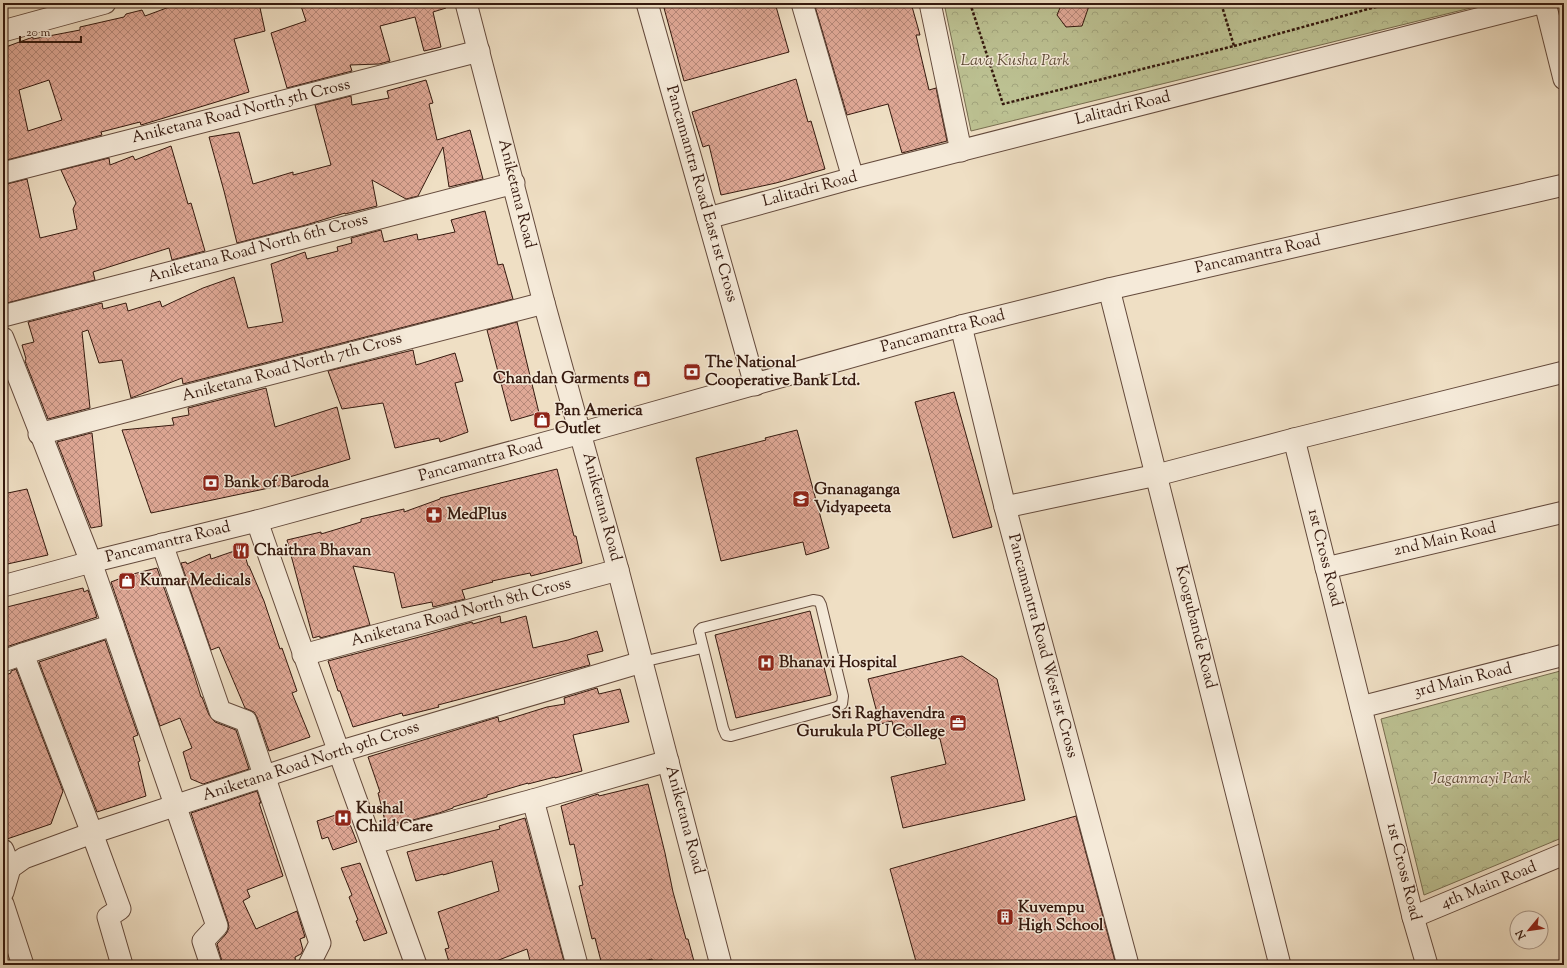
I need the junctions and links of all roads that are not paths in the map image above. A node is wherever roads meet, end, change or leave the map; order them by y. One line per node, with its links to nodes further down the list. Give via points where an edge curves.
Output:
1 (105, 3): 8 (street)
2 (466, 3): 9 (street, Aniketana Road)
3 (647, 3): 16 (street, Pancamantra Road East 1st Cross)
4 (802, 3): 13 (street)
5 (930, 3): 11 (street)
6 (1540, 3): 11 (street, Lalitadri Road)
7 (1545, 3): 10 (street)
8 (3, 32)
9 (479, 51): 12 (street, Aniketana Road North 5th Cross); 14 (street, Aniketana Road)
10 (1564, 79)
11 (961, 151): 13 (street, Lalitadri Road)
12 (3, 173)
13 (854, 178): 16 (street, Lalitadri Road)
14 (514, 183): 18 (street, Aniketana Road); 19 (street, Aniketana Road North 6th Cross)
15 (1564, 185): 17 (street, Pancamantra Road)
16 (708, 218): 23 (street, Pancamantra Road East 1st Cross)
17 (1109, 289): 20 (street, Pancamantra Road); 27 (street, Koogubande Road)
18 (544, 303): 24 (street, Aniketana Road); 25 (street, Aniketana Road North 7th Cross)
19 (3, 316)
20 (961, 326): 23 (street, Pancamantra Road); 28 (street, Pancamantra Road West 1st Cross)
21 (3, 338): 25 (street)
22 (1564, 372): 26 (street)
23 (754, 385): 24 (street, Pancamantra Road)
24 (581, 433): 30 (street, Pancamantra Road); 34 (street, Aniketana Road)
25 (40, 434): 32 (street)
26 (1294, 439): 27 (street); 33 (street, 1st Cross Road)
27 (1157, 475): 28 (street); 64 (street, Koogubande Road)
28 (1005, 507): 63 (street, Pancamantra Road West 1st Cross)
29 (1564, 512): 33 (street, 2nd Main Road)
30 (257, 521): 31 (street, Pancamantra Road); 39 (street)
31 (162, 544): 32 (street, Pancamantra Road); 46 (street, via 220,711 246,721)
32 (91, 562): 35 (street, Pancamantra Road); 36 (street)
33 (1326, 568): 43 (street, 1st Cross Road)
34 (618, 570): 39 (street, Aniketana Road North 8th Cross); 42 (street, Aniketana Road)
35 (3, 586)
36 (113, 625): 38 (street); 48 (street)
37 (702, 648): 37 (lane, via 726,734 731,736 842,704 843,696 819,601 813,600 702,628 699,631); 42 (lane)
38 (23, 654): 41 (street); 49 (street)
39 (303, 655): 44 (street)
40 (1564, 655): 43 (street, 3rd Main Road)
41 (3, 661)
42 (642, 662): 44 (street, Aniketana Road North 9th Cross); 45 (street, Aniketana Road)
43 (1361, 707): 55 (street, 1st Cross Road)
44 (338, 752): 46 (street, Aniketana Road North 9th Cross); 50 (street)
45 (668, 761): 47 (street); 62 (street, Aniketana Road)
46 (264, 776): 48 (street, Aniketana Road North 9th Cross); 59 (street, via 320,943)
47 (533, 800): 50 (street); 61 (street)
48 (175, 806): 49 (street, Aniketana Road North 9th Cross); 58 (street, via 217,926 204,941)
49 (92, 833): 52 (street, Aniketana Road North 9th Cross, via 24,858); 57 (street, via 120,909 108,917)
50 (373, 844): 60 (street)
51 (1564, 854): 55 (street, 4th Main Road)
52 (6, 859): 53 (street, Aniketana Road North 9th Cross)
53 (3, 892)
54 (3, 904): 56 (street)
55 (1413, 917): 65 (street, 1st Cross Road)
56 (23, 965)
57 (122, 965)
58 (212, 965)
59 (309, 965)
60 (416, 965)
61 (577, 965)
62 (721, 965)
63 (1128, 965)
64 (1280, 965)
65 (1427, 965)

